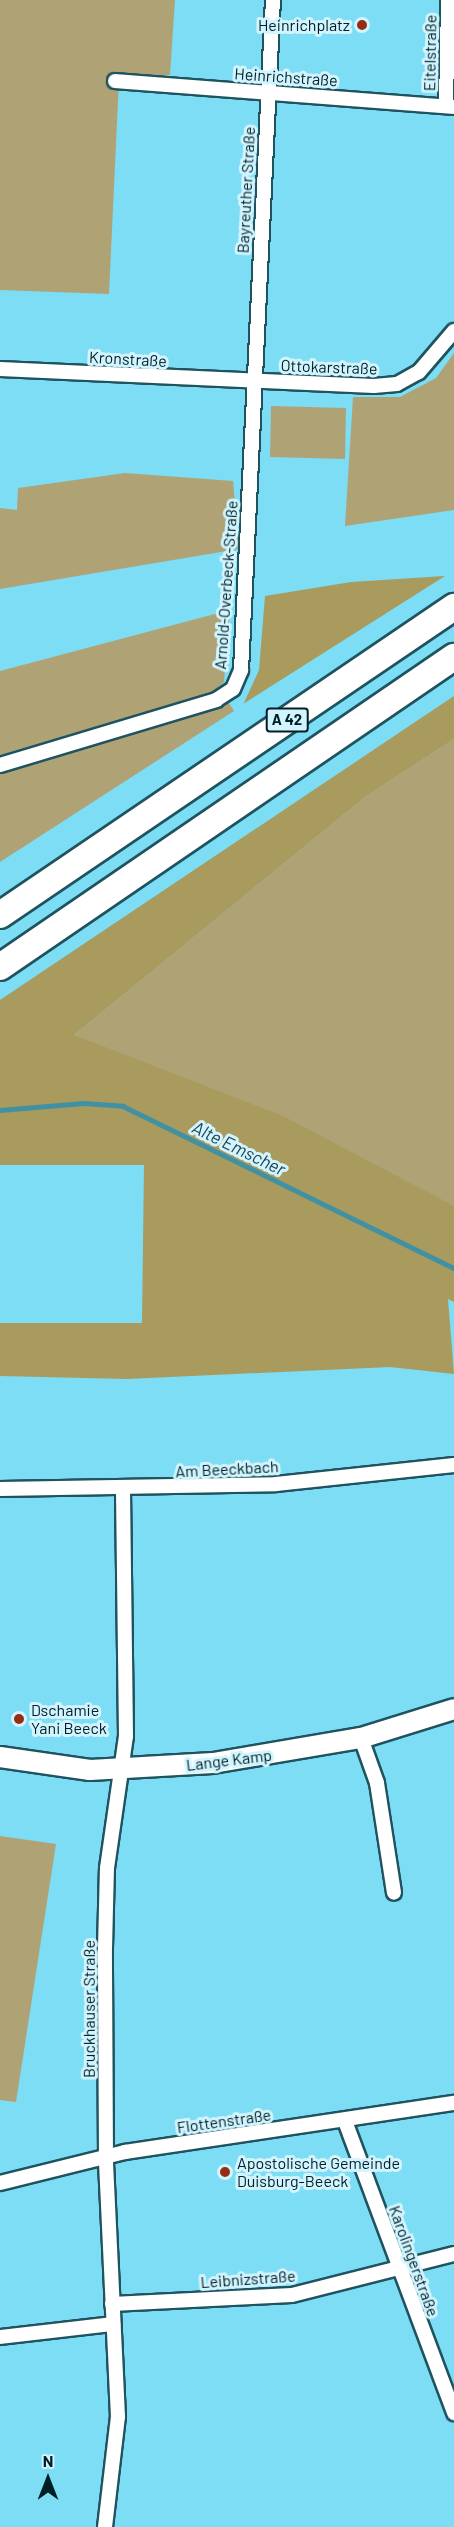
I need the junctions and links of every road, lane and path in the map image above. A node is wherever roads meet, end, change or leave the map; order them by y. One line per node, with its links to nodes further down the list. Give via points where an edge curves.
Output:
1 (273, 0): 4 (street, Bayreuther Straße)
2 (448, 0): 5 (street, Eitelstraße)
3 (115, 81): 4 (street, Heinrichstraße)
4 (267, 92): 5 (street, Heinrichstraße); 8 (street, Bayreuther Straße)
5 (450, 106)
6 (454, 331): 8 (street, Ottokarstraße, via 419,372 397,384)
7 (0, 369): 8 (street, Kronstraße)
8 (254, 381): 11 (street, Arnold-Overbeck-Straße, via 241,670 233,689 216,700)
9 (454, 607): 12 (highway, A 42)
10 (454, 657): 13 (highway, A 42)
11 (0, 765)
12 (0, 915)
13 (0, 967)
14 (454, 1466): 16 (street, Am Beeckbach, via 276,1484)
15 (0, 1489): 16 (street, Am Beeckbach)
16 (123, 1490): 20 (street, Bruckhauser Straße)
17 (454, 1709): 18 (street, Lange Kamp)
18 (361, 1738): 20 (street, Lange Kamp, via 246,1759); 21 (street, via 377,1783)
19 (0, 1757): 20 (street, Lange Kamp)
20 (124, 1770): 24 (street, Bruckhauser Straße, via 107,1868)
21 (394, 1893)
22 (454, 2103): 23 (street, Flottenstraße)
23 (345, 2121): 24 (street, Flottenstraße); 27 (street, Karolingerstraße)
24 (106, 2159): 25 (street, Flottenstraße); 28 (street, Bruckhauser Straße)
25 (0, 2182)
26 (454, 2254): 27 (street, Leibnizstraße)
27 (398, 2267): 28 (street, Leibnizstraße, via 292,2295); 31 (street, Karolingerstraße)
28 (112, 2304): 29 (street, Bruckhauser Straße)
29 (113, 2324): 30 (street); 32 (street, Bruckhauser Straße, via 118,2417)
30 (0, 2337)
31 (454, 2414)
32 (105, 2527)

